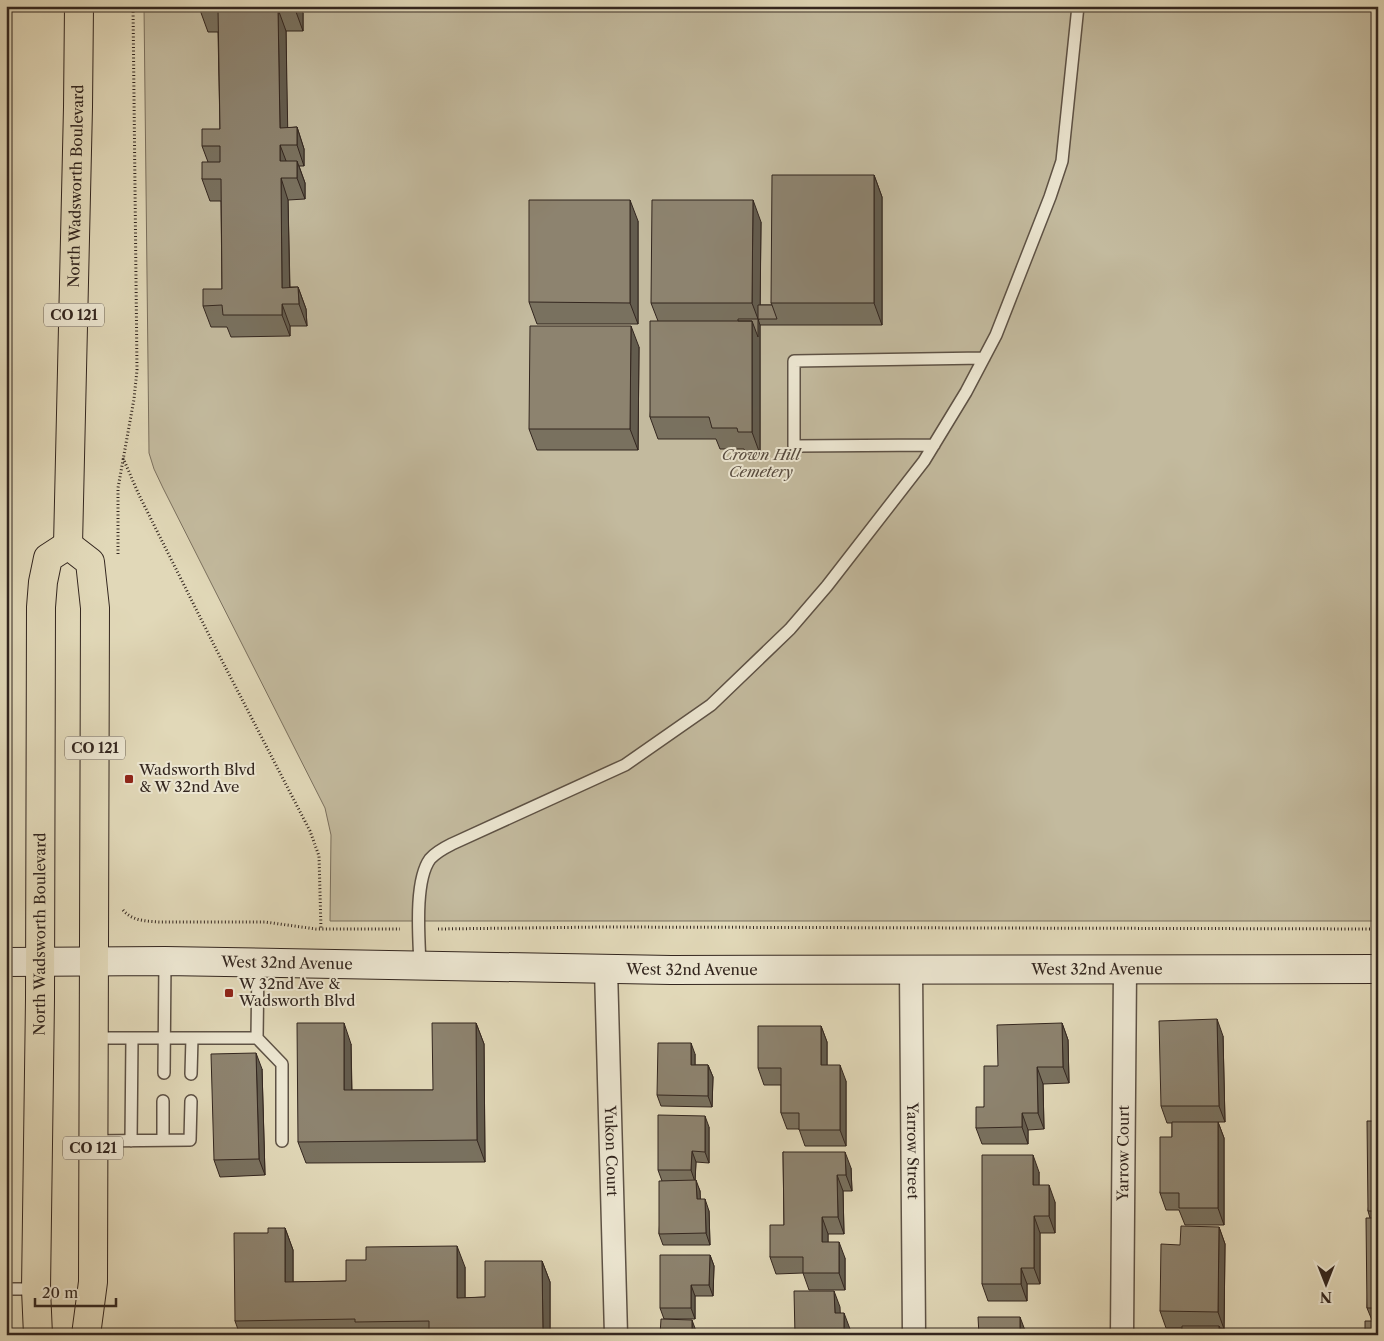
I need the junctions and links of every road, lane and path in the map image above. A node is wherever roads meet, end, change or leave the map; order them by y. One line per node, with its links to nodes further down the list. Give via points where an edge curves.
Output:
1 (79, 6): 9 (main road, North Wadsworth Boulevard / CO 121)
2 (133, 6): 8 (path, via 137,370)
3 (1078, 6): 6 (lane, via 1062,161 1000,326)
4 (6, 193): 5 (path)
5 (10, 198)
6 (984, 358): 7 (lane); 7 (lane, via 794,362 794,446)
7 (934, 445): 13 (lane, via 821,593 790,629 711,704 625,765 436,853 422,876)
8 (123, 458): 10 (path, via 118,488); 12 (path, via 310,831 319,856)
9 (68, 545): 15 (main road, CO 121, via 90,562 95,608); 18 (main road, North Wadsworth Boulevard, via 48,558 41,607)
10 (118, 556)
11 (122, 908): 12 (path, via 143,921 265,922)
12 (321, 929): 13 (path)
13 (419, 929): 14 (path); 20 (lane)
14 (1378, 929)
15 (94, 961): 16 (street, West 32nd Avenue); 18 (street, West 32nd Avenue); 25 (main road, CO 121)
16 (166, 961): 19 (street, West 32nd Avenue); 27 (lane)
17 (6, 962): 18 (street, West 32nd Avenue)
18 (40, 962): 39 (main road, North Wadsworth Boulevard)
19 (258, 963): 20 (street, West 32nd Avenue); 29 (lane)
20 (420, 965): 21 (street, West 32nd Avenue)
21 (606, 969): 22 (street, West 32nd Avenue); 42 (street, Yukon Court)
22 (911, 969): 23 (street, West 32nd Avenue); 43 (street, Yarrow Street)
23 (1125, 969): 24 (street, West 32nd Avenue); 44 (street, Yarrow Court)
24 (1378, 969)
25 (94, 1038): 26 (lane); 35 (main road, CO 121)
26 (132, 1038): 27 (lane); 36 (lane)
27 (164, 1038): 28 (lane); 30 (lane)
28 (192, 1038): 29 (lane); 31 (lane)
29 (257, 1038): 37 (lane, via 282,1064)
30 (164, 1074)
31 (191, 1074)
32 (163, 1101): 34 (lane)
33 (191, 1101): 34 (lane, via 190,1140)
34 (163, 1140): 36 (lane)
35 (93, 1141): 36 (lane); 41 (main road, CO 121, via 93,1282)
36 (131, 1141)
37 (282, 1141)
38 (6, 1289): 39 (lane)
39 (36, 1289): 40 (main road, North Wadsworth Boulevard)
40 (38, 1335)
41 (86, 1335)
42 (616, 1335)
43 (914, 1335)
44 (1122, 1335)

